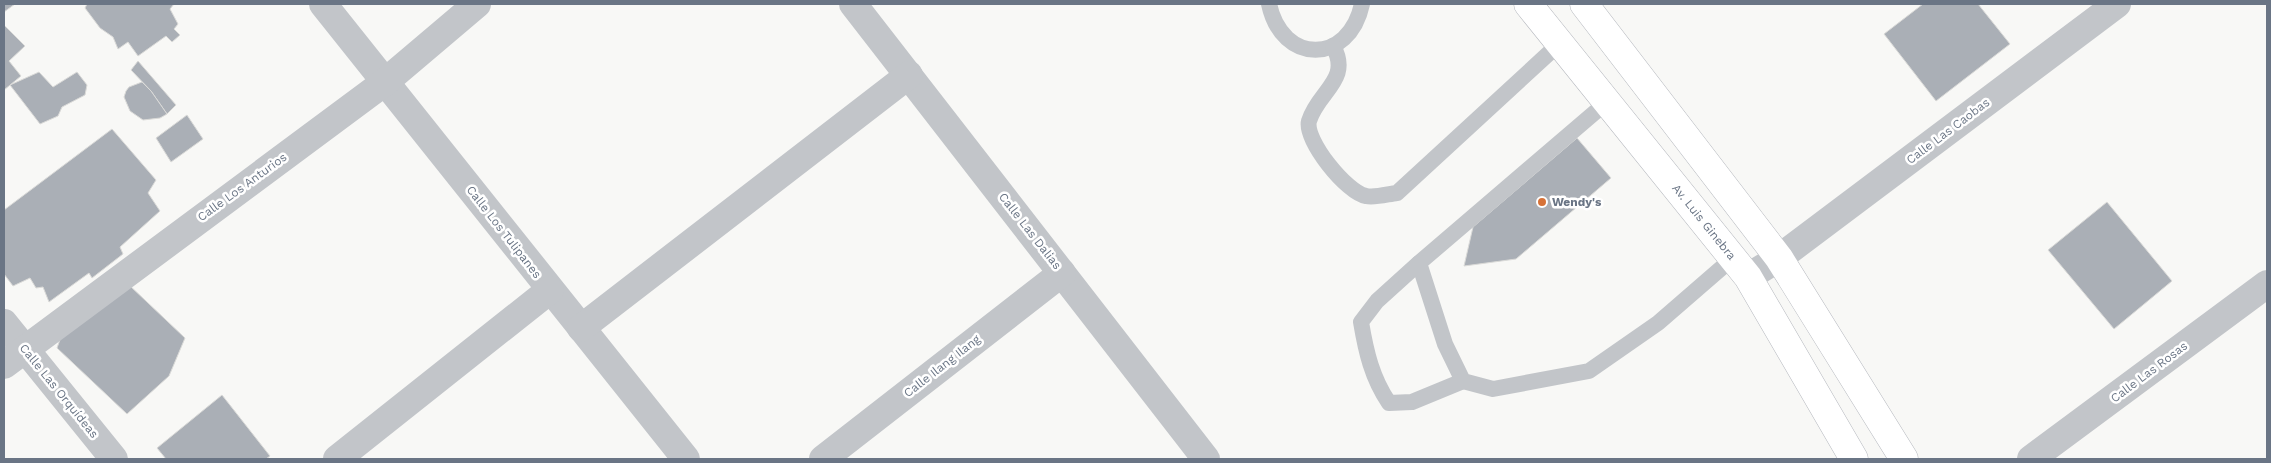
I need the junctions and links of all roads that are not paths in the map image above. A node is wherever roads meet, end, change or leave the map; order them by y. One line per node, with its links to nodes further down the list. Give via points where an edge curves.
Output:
1 (323, 4): 12 (street, Calle Los Tulipanes)
2 (476, 4): 12 (street, Calle Los Anturios)
3 (854, 4): 11 (street, Calle Las Dalias)
4 (1269, 4): 10 (lane, via 1273,21 1290,41 1315,49)
5 (1362, 4): 10 (lane, via 1358,21 1348,36)
6 (1528, 4): 9 (street, Av. Luis Ginebra)
7 (1584, 4): 14 (street)
8 (2117, 4): 14 (street, Calle Las Caobas)
9 (1560, 43): 10 (lane, via 1397,193 1366,196 1347,186 1311,141 1309,122 1339,72 1340,59); 13 (street, Av. Luis Ginebra)
10 (1333, 46)
11 (909, 75): 17 (street, Calle Las Dalias); 21 (street)
12 (385, 82): 19 (street, Calle Los Tulipanes); 22 (street, Calle Los Anturios)
13 (1607, 102): 15 (lane); 16 (street, Av. Luis Ginebra)
14 (1779, 258): 16 (street, Calle Las Caobas); 30 (street)
15 (1419, 263): 23 (lane, via 1445,344); 23 (lane, via 1377,301 1361,322 1376,384 1388,403 1412,402)
16 (1740, 268): 23 (lane, via 1589,371 1493,389); 29 (street, Av. Luis Ginebra)
17 (1062, 273): 27 (street, Calle Ilang Ilang); 28 (street, Calle Las Dalias)
18 (2267, 284): 31 (street, Calle Las Rosas)
19 (550, 290): 21 (street, Calle Los Tulipanes); 25 (street)
20 (4, 323): 22 (street, Calle Las Orquídeas)
21 (581, 328): 26 (street, Calle Los Tulipanes)
22 (14, 356): 24 (street, Calle Las Orquídeas)
23 (1462, 381)
24 (114, 459)
25 (337, 459)
26 (686, 459)
27 (823, 459)
28 (1206, 459)
29 (1854, 459)
30 (1904, 459)
31 (2031, 459)

